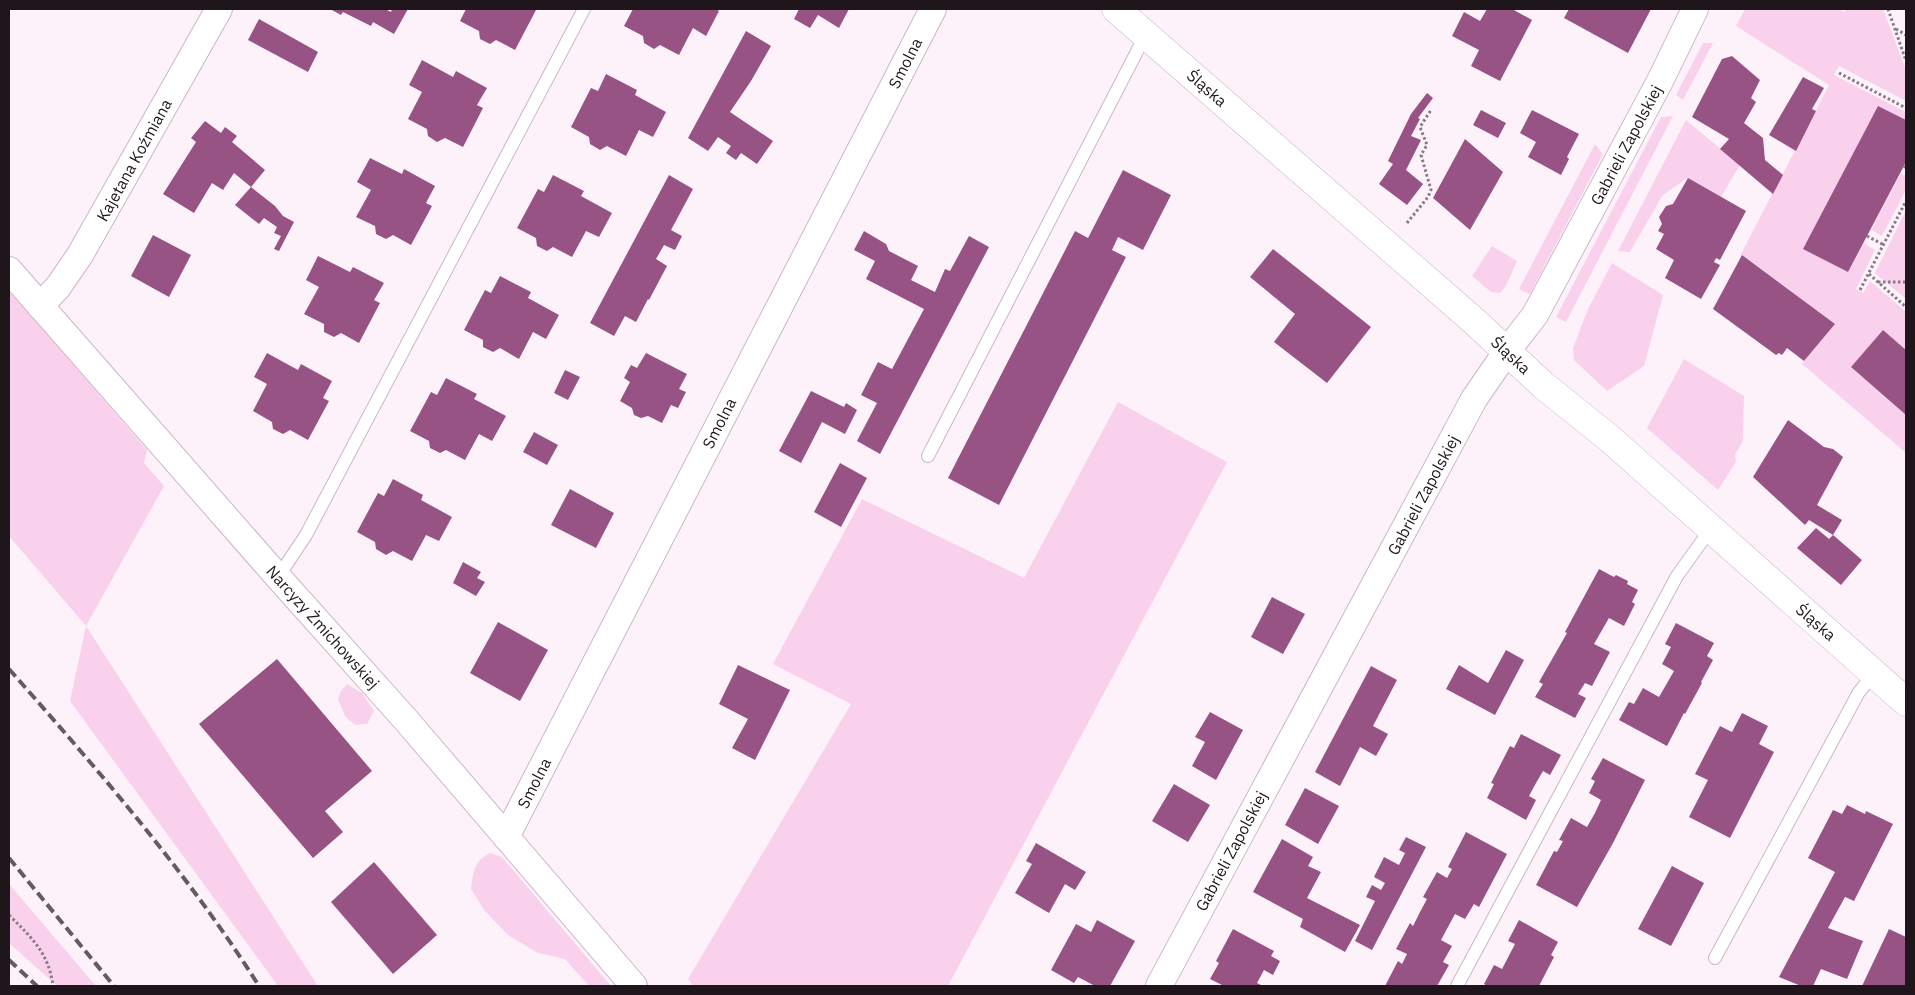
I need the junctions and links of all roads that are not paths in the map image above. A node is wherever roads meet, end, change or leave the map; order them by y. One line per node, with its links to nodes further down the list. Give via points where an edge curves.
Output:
1 (219, 9): 8 (street, Kajetana Koźmiana, via 80,255 58,288)
2 (584, 9): 12 (lane, via 306,535)
3 (933, 9): 15 (street, Smolna)
4 (1116, 9): 6 (street, Śląska)
5 (1695, 9): 9 (street, Gabrieli Zapolskiej, via 1535,315)
6 (1146, 34): 9 (street, Śląska); 10 (lane)
7 (9, 270): 8 (street, Narcyzy Żmichowskiej)
8 (40, 306): 12 (street, Narcyzy Żmichowskiej)
9 (1507, 351): 11 (street, Śląska); 18 (street, Gabrieli Zapolskiej, via 1474,399)
10 (928, 456)
11 (1710, 530): 13 (street, Śląska); 19 (lane, via 1677,576)
12 (278, 577): 15 (street, Narcyzy Żmichowskiej)
13 (1874, 674): 14 (street, Śląska); 16 (lane, via 1859,692)
14 (1906, 702)
15 (506, 838): 17 (street, Narcyzy Żmichowskiej)
16 (1715, 958)
17 (634, 986)
18 (1159, 986)
19 (1458, 986)

